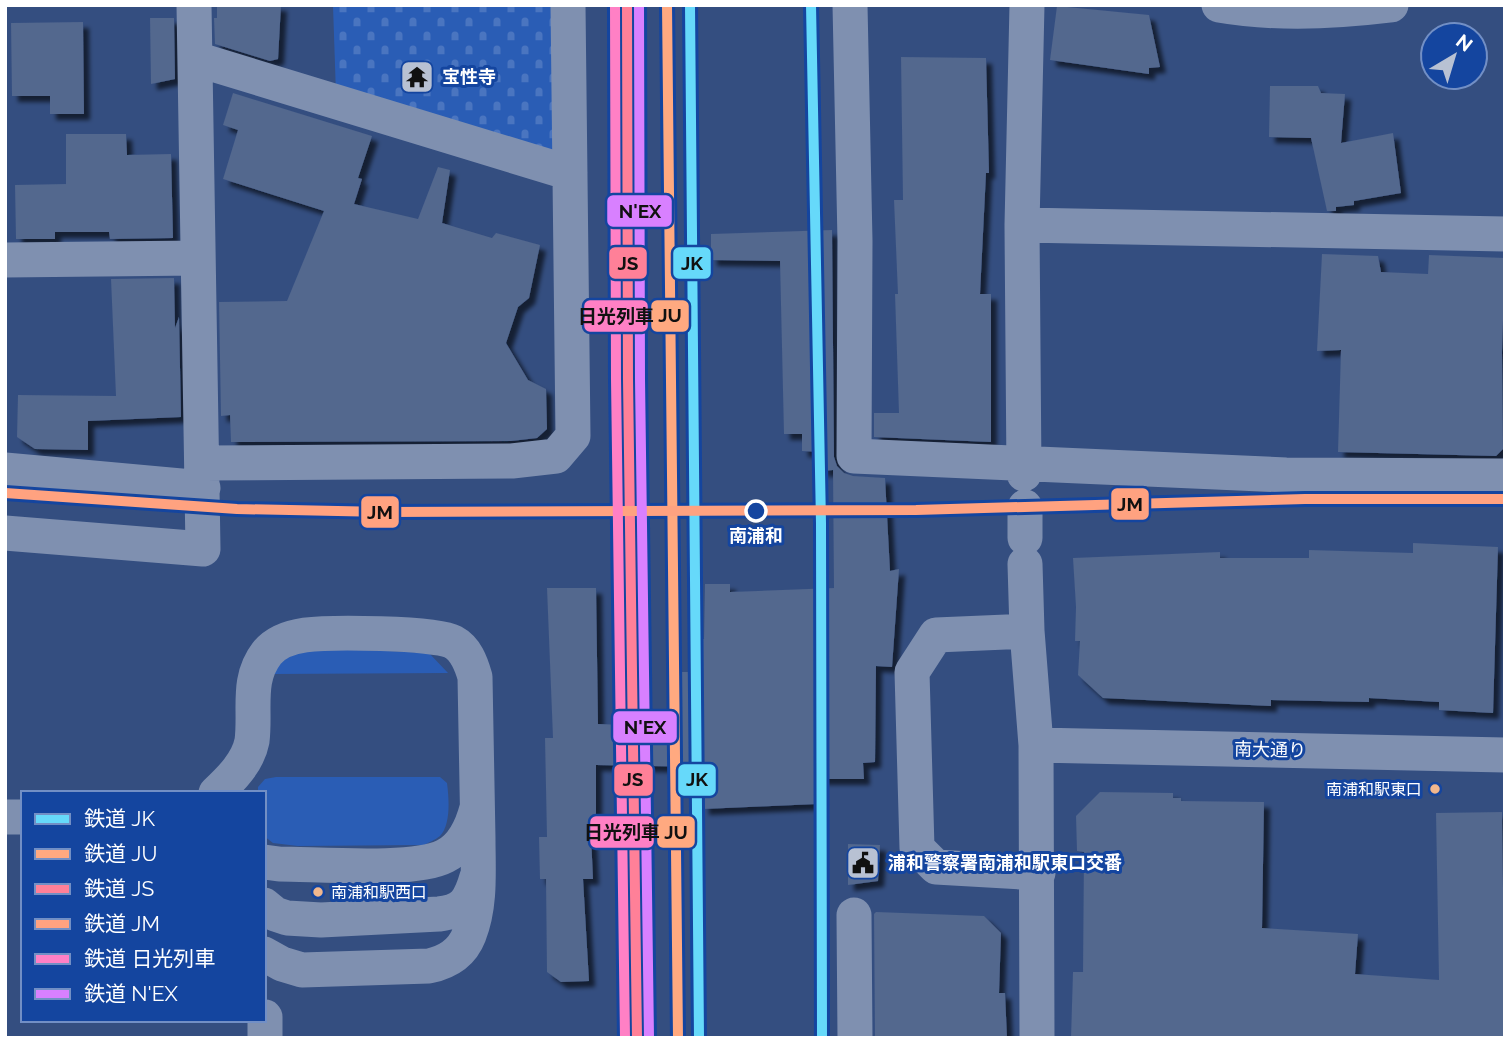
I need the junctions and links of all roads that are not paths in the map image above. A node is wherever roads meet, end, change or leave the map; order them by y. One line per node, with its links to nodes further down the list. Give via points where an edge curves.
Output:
1 (194, 5): 8 (street)
2 (568, 5): 9 (street)
3 (850, 5): 17 (street, via 854,456)
4 (1027, 5): 10 (street)
5 (1219, 5): 7 (street, via 1250,10)
6 (1391, 5): 7 (street)
7 (1339, 8)
8 (195, 59): 9 (street); 12 (street)
9 (570, 173): 15 (street, via 573,436 556,456)
10 (1022, 225): 11 (street); 17 (street)
11 (1505, 234)
12 (198, 258): 13 (street); 15 (street)
13 (5, 260)
14 (5, 470): 15 (street)
15 (203, 476): 18 (street, via 203,549)
16 (1505, 476): 17 (street, via 1286,475)
17 (1025, 509): 19 (street)
18 (5, 533)
19 (1027, 631): 20 (street); 26 (street, via 936,635 912,672 917,848 936,867)
20 (1035, 745): 21 (street, 南大通り); 26 (street)
21 (1505, 755)
22 (218, 791): 23 (street, via 245,760 251,742 253,683 268,652 283,640 304,635 424,635 451,640 472,666)
23 (478, 805): 24 (street, via 458,845 446,856 428,862); 25 (street)
24 (266, 862)
25 (478, 873): 27 (street, via 467,902 456,912 321,920 286,918); 29 (street, via 469,936 460,951 442,964 302,970)
26 (1038, 873): 31 (street)
27 (266, 907)
28 (854, 915): 30 (street)
29 (266, 955)
30 (855, 1038)
31 (1038, 1038)

